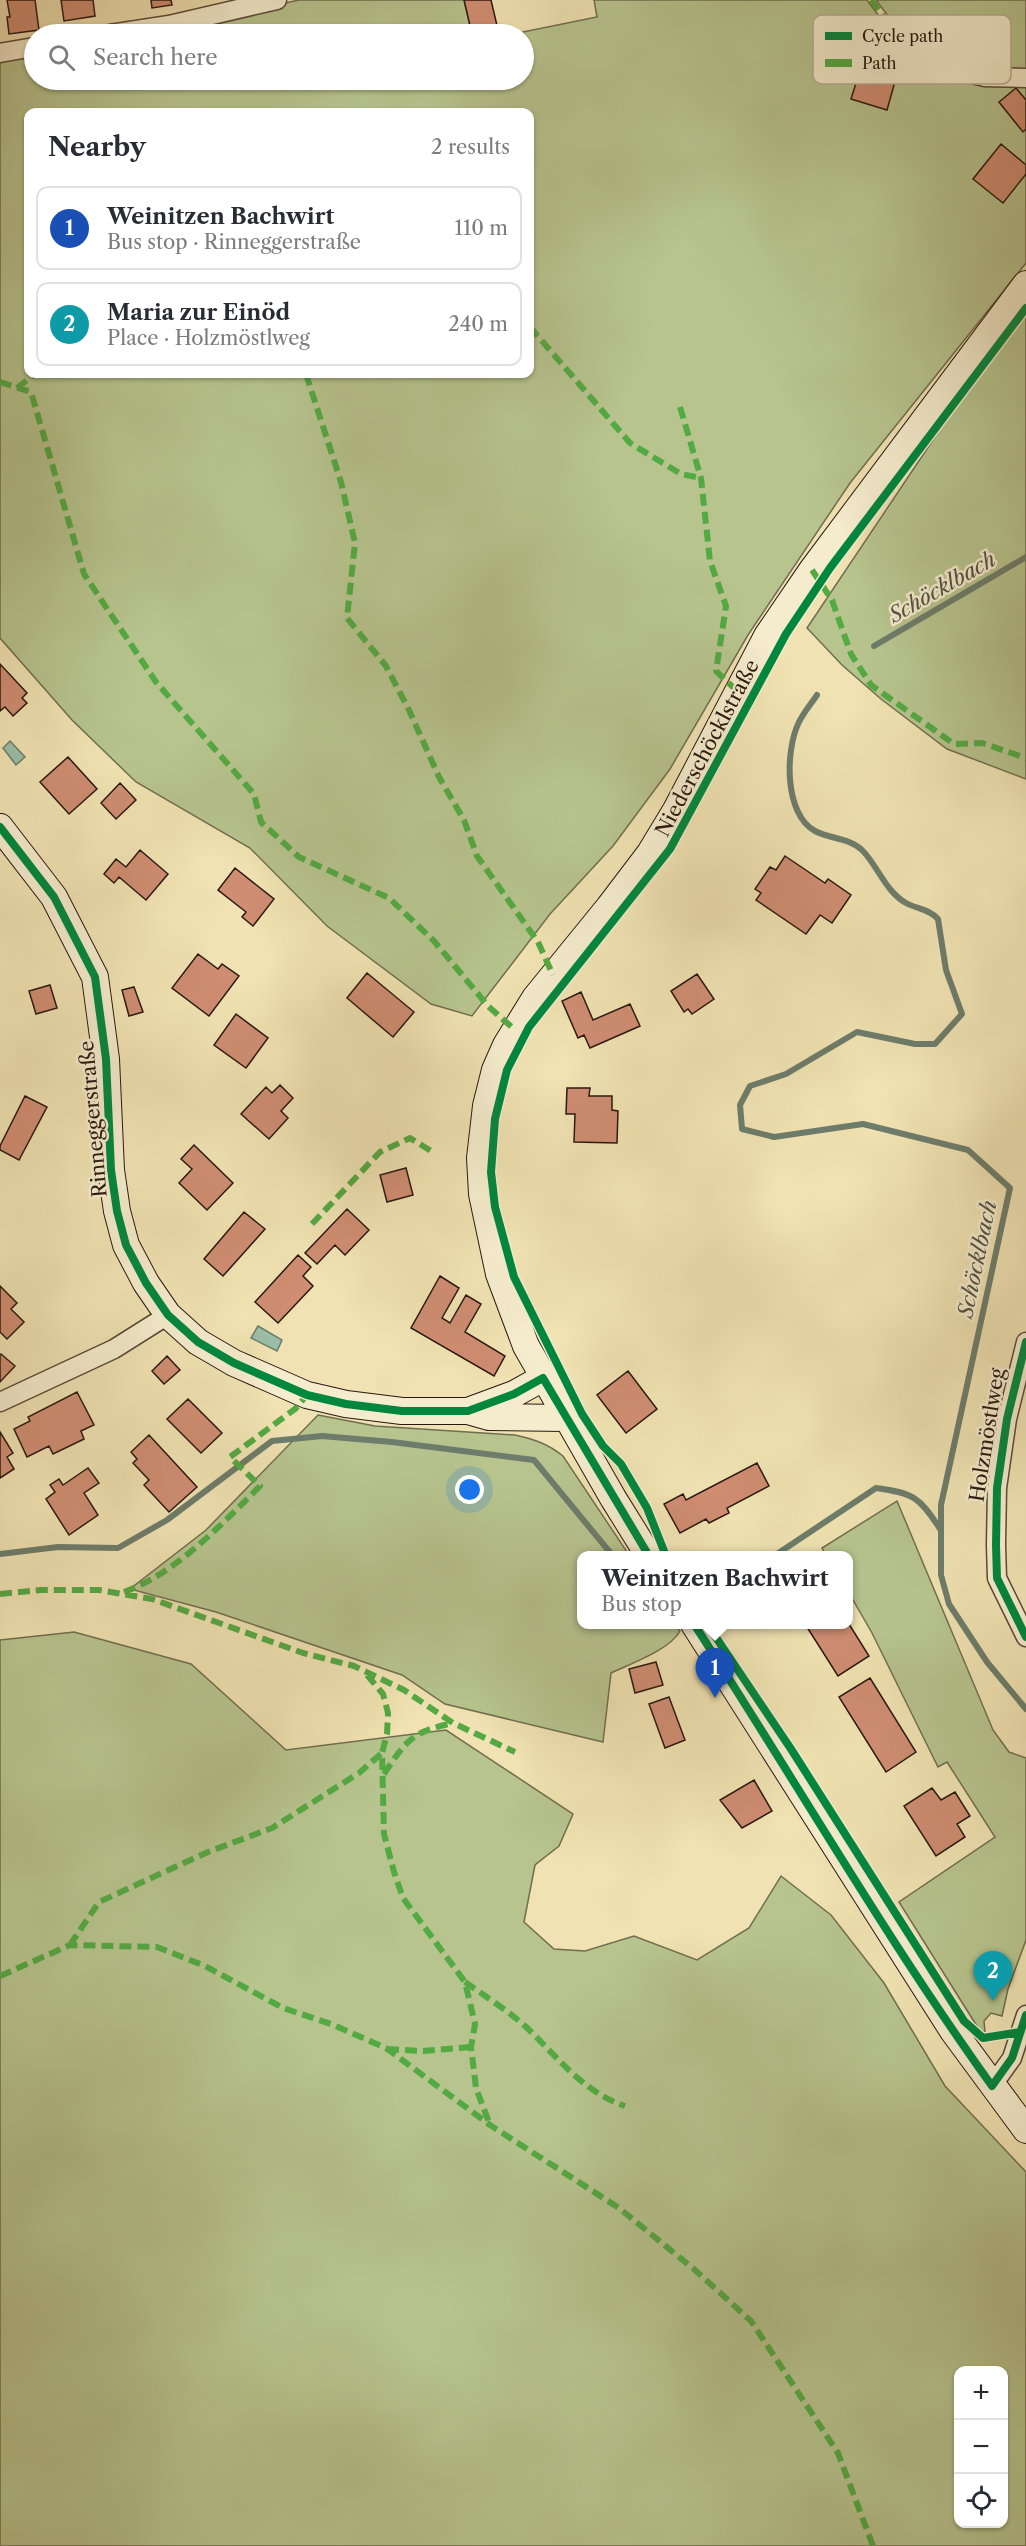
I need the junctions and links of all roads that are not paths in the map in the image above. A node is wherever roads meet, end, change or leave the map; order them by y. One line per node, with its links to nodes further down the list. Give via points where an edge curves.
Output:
1 (277, 0): 2 (street)
2 (168, 24)
3 (24, 49): 4 (street)
4 (0, 53)
5 (1011, 78): 6 (street)
6 (1026, 78)
7 (1026, 284): 11 (main road, Niederschöcklstraße, via 812,570 767,636 650,853 535,998 506,1045 495,1070 483,1122 482,1194 499,1274 526,1346)
8 (0, 827): 9 (main road, Rinneggerstraße, via 54,897 95,977 106,1059 111,1170 117,1211 126,1245)
9 (168, 1315): 12 (street, via 114,1349); 13 (main road, Rinneggerstraße, via 198,1342 234,1363 307,1395 402,1411)
10 (1026, 1342): 17 (street, Holzmöstlweg, via 1007,1419 997,1488 996,1545 997,1578)
11 (543, 1378): 13 (main road, Rinneggerstraße); 14 (main road)
12 (0, 1402)
13 (468, 1411): 14 (main road, Rinneggerstraße, via 489,1418)
14 (566, 1418): 15 (main road)
15 (647, 1551)
16 (697, 1629): 19 (main road, via 900,1950)
17 (1026, 1637)
18 (1026, 2014): 19 (street, via 1012,2058)
19 (992, 2085): 20 (main road)
20 (1026, 2130)

